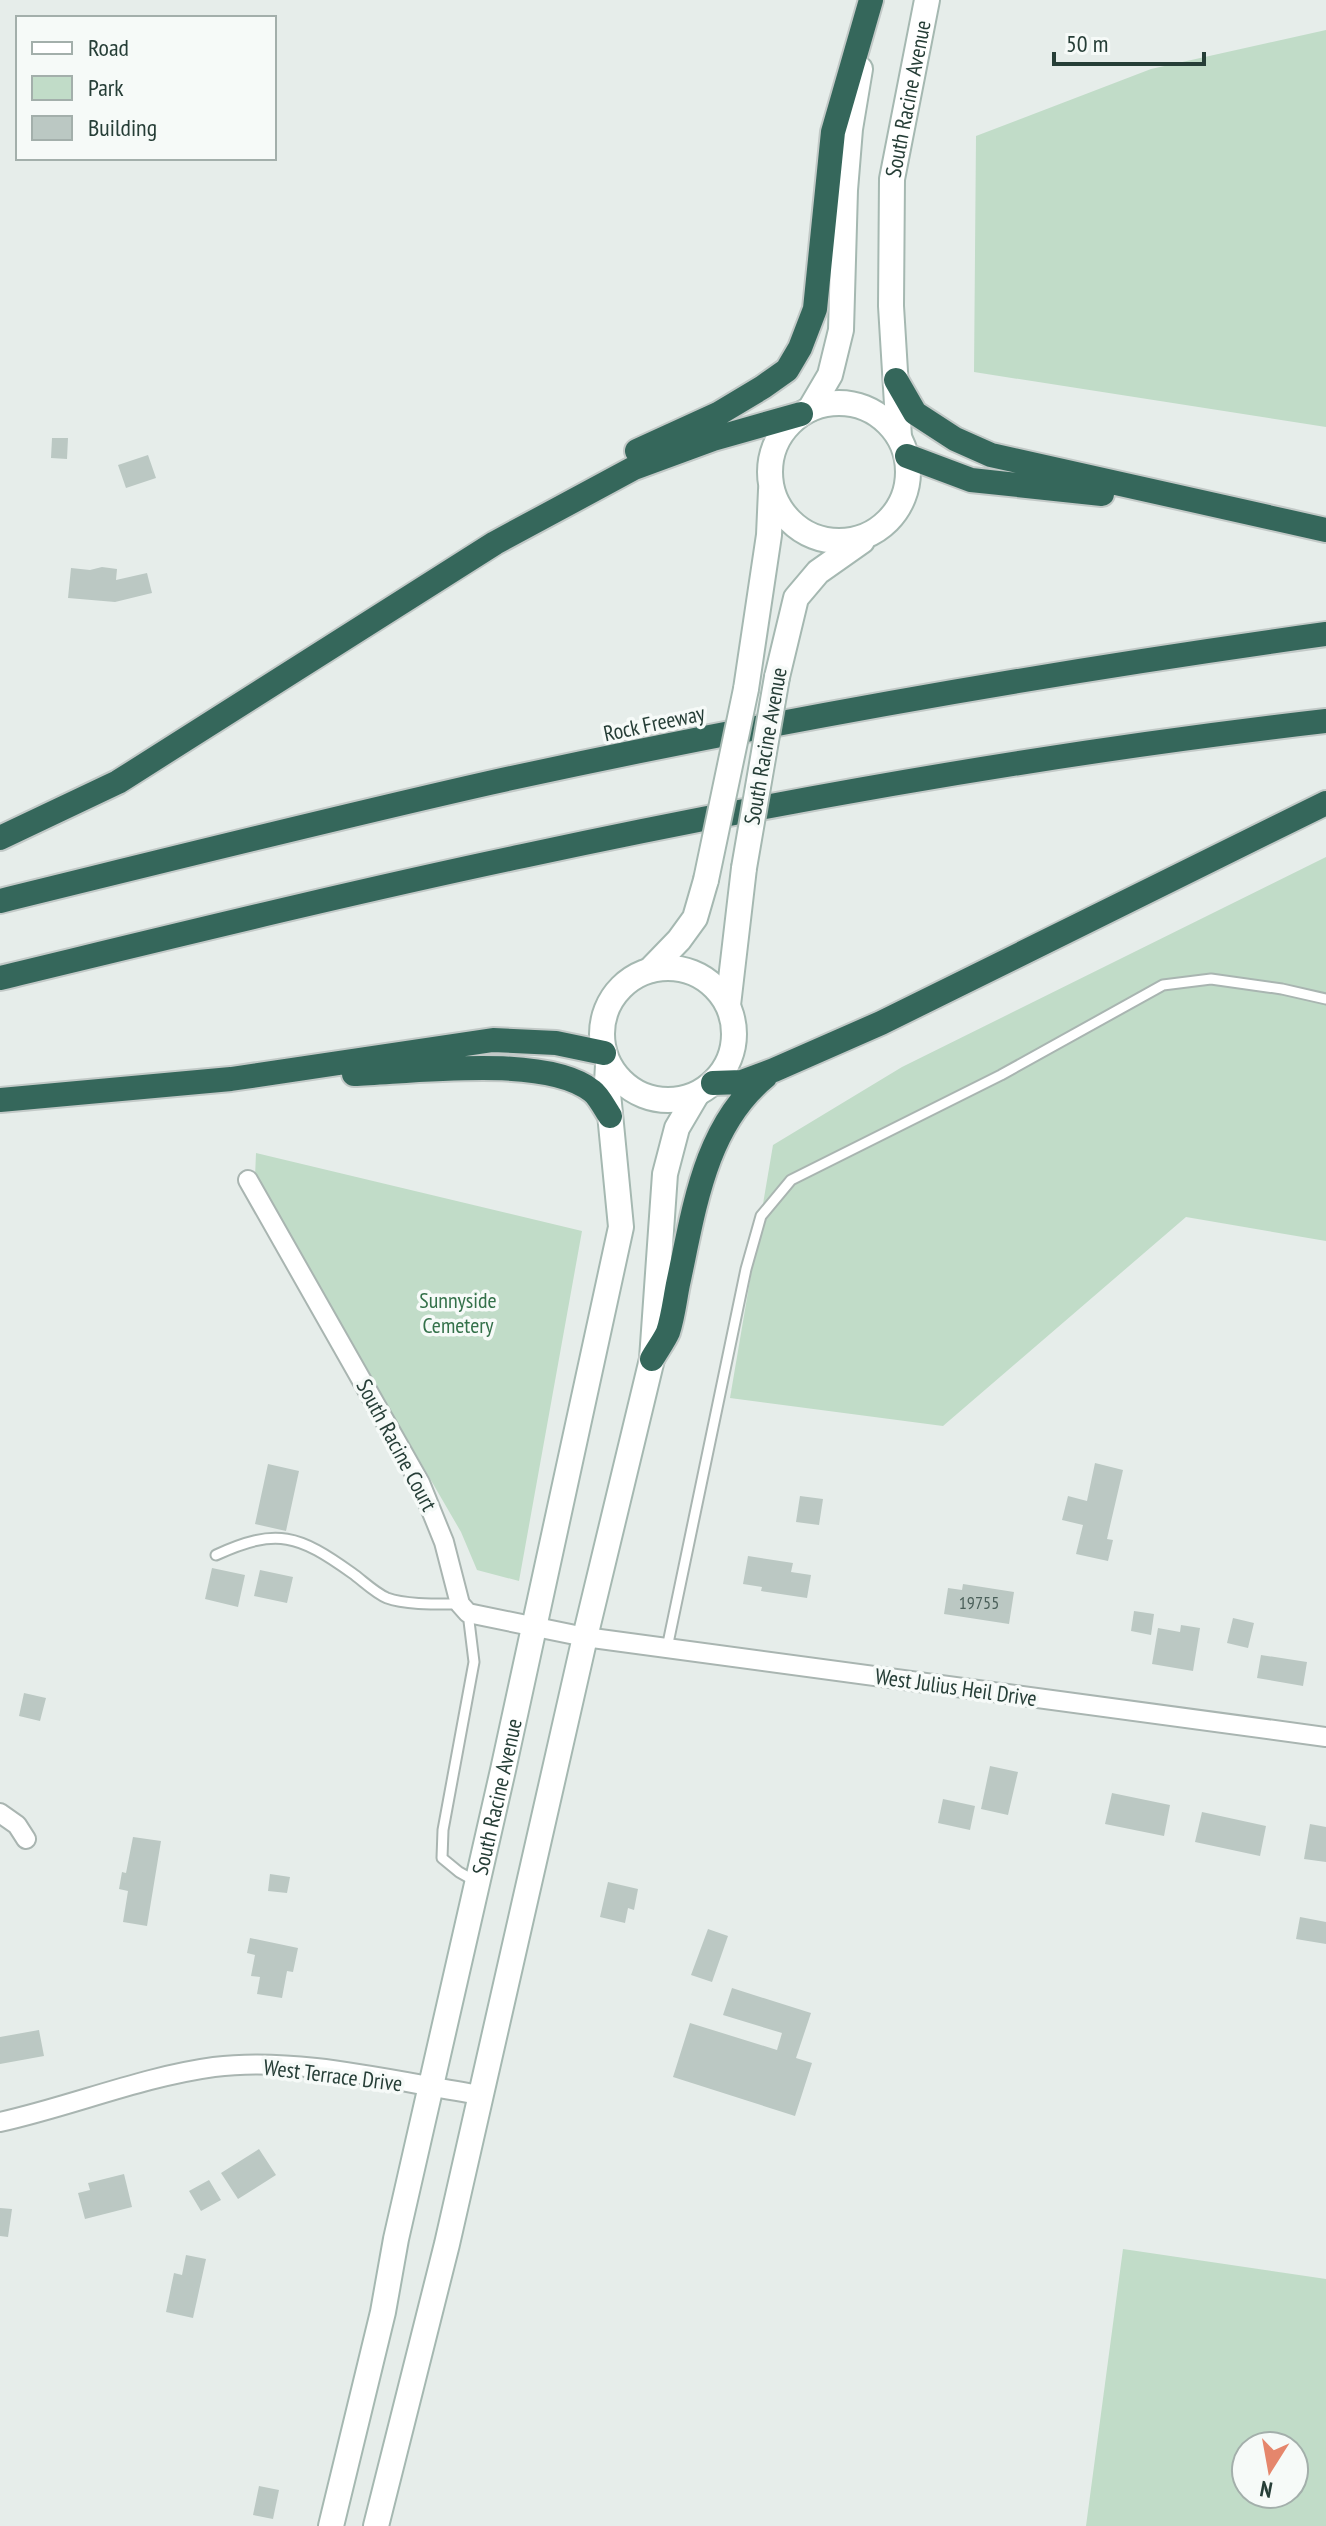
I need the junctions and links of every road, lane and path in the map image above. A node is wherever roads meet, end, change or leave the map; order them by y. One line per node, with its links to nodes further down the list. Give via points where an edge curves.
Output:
1 (872, 0): 4 (main road, via 850,129 841,330 830,375); 10 (highway, via 833,132 815,309 787,370 718,414 618,460 552,499)
2 (927, 0): 3 (main road, South Racine Avenue, via 892,179)
3 (896, 380): 5 (main road, South Racine Avenue); 7 (highway, via 915,413 991,455)
4 (805, 412): 5 (main road, via 837,404 865,408 882,418); 6 (main road, via 777,442); 10 (highway, via 634,468)
5 (903, 446): 7 (highway, via 971,480); 8 (main road, via 909,476 904,496)
6 (771, 484): 8 (main road, via 779,506 813,536 836,541); 16 (main road, South Racine Avenue, bridge, via 769,535 746,689 706,880 695,918)
7 (1259, 516): 9 (highway)
8 (880, 528): 19 (main road, South Racine Avenue, bridge, via 818,572 796,598 744,868)
9 (1326, 530)
10 (495, 543): 14 (highway, via 118,782)
11 (1326, 634): 15 (highway, Rock Freeway, via 1011,682 741,732 492,783)
12 (1326, 721): 17 (highway, via 1100,749 693,821)
13 (1326, 803): 21 (highway, via 881,1023)
14 (0, 838)
15 (0, 901)
16 (650, 970): 19 (main road, via 673,967 695,973); 20 (main road, via 630,979 605,1011 601,1032)
17 (0, 978)
18 (1326, 999): 32 (lane, via 1211,979 1163,985 1001,1075 791,1180 761,1216 746,1269)
19 (728, 1005): 23 (main road, via 734,1046 726,1067)
20 (606, 1059): 22 (highway, via 556,1043 493,1040); 23 (main road, via 618,1079 647,1097 672,1100); 25 (main road, South Racine Avenue)
21 (774, 1070): 23 (highway); 27 (highway, via 732,1112 712,1152 668,1332)
22 (231, 1079): 24 (highway); 25 (highway, via 489,1067 557,1074 593,1091)
23 (705, 1089): 27 (main road, via 677,1128 665,1174)
24 (0, 1100)
25 (610, 1116): 30 (main road, South Racine Avenue, via 621,1227)
26 (248, 1180): 29 (street, South Racine Court, via 420,1483)
27 (652, 1359): 31 (main road)
28 (216, 1555): 29 (lane, via 262,1538 285,1537 328,1556 386,1598)
29 (464, 1609): 30 (street); 36 (lane, via 474,1662 442,1858)
30 (534, 1627): 31 (street); 36 (main road, South Racine Avenue)
31 (585, 1637): 32 (street, West Julius Heil Drive); 38 (main road)
32 (667, 1648): 33 (street, West Julius Heil Drive)
33 (1326, 1737)
34 (0, 1813): 35 (street)
35 (26, 1839)
36 (477, 1883): 37 (main road, South Racine Avenue)
37 (431, 2087): 38 (street, West Terrace Drive); 39 (street, West Terrace Drive, via 290,2066 216,2067); 40 (main road, South Racine Avenue)
38 (481, 2095): 41 (main road)
39 (0, 2122)
40 (331, 2526)
41 (376, 2526)

